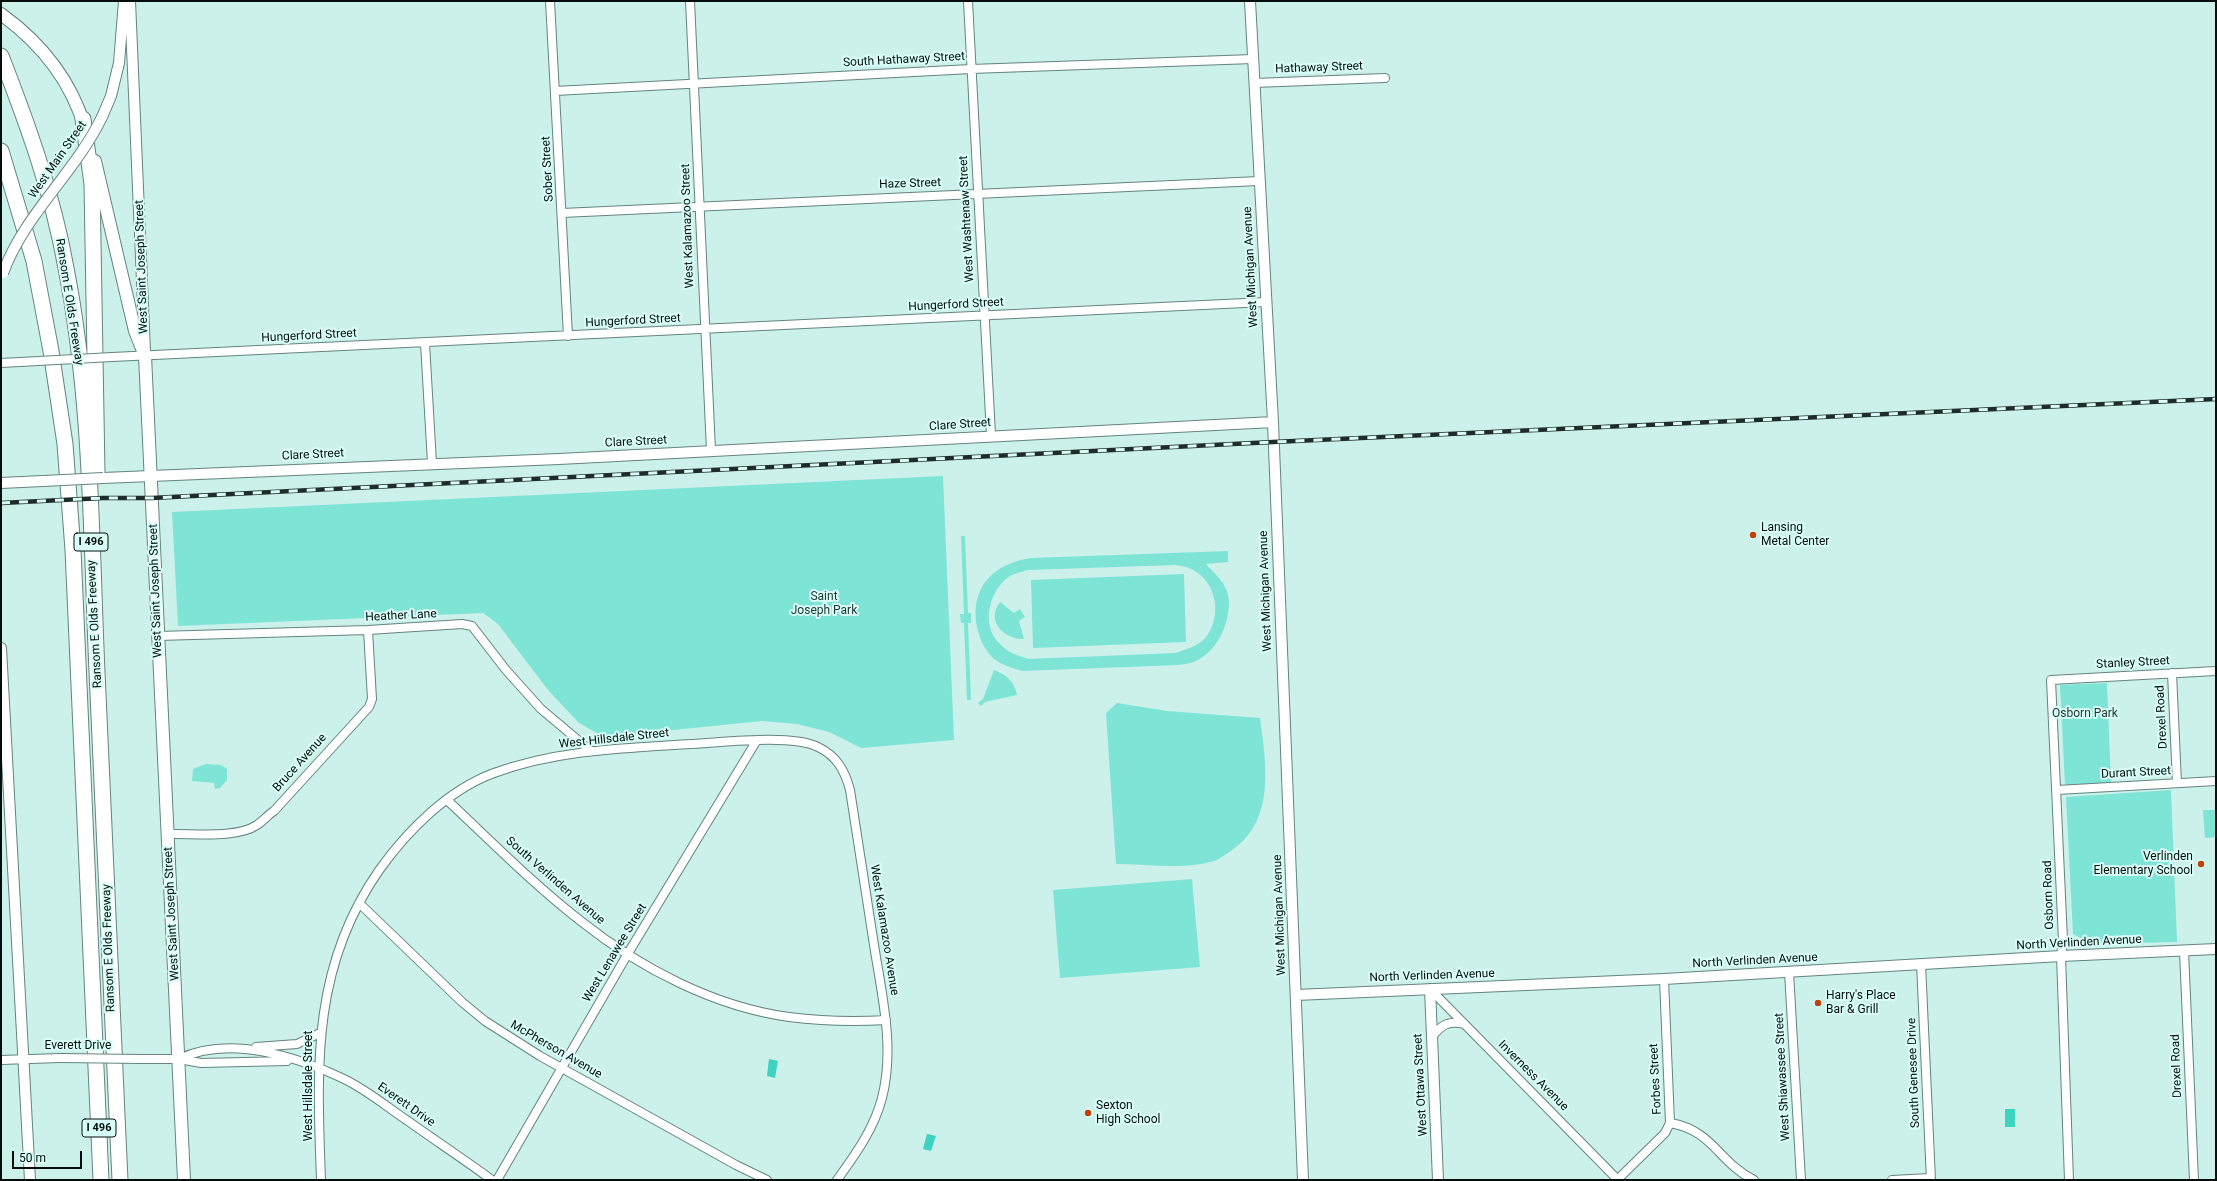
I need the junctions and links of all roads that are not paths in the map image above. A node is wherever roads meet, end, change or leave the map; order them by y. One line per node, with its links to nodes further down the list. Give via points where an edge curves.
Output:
1 (124, 1): 22 (street, West Main Street, bridge, via 119,63 111,96 102,117 74,164 16,242)
2 (130, 1): 29 (street, West Saint Joseph Street)
3 (550, 1): 14 (street, Sober Street)
4 (690, 1): 13 (street, West Kalamazoo Street)
5 (968, 1): 10 (street, West Washtenaw Street)
6 (1250, 1): 9 (street, West Michigan Avenue)
7 (1, 14): 15 (main road, via 25,32 46,54 67,84)
8 (1, 56): 43 (highway, Ransom E Olds Freeway / I 496, via 47,189 62,245 72,299 88,465)
9 (1253, 59): 10 (street, South Hathaway Street); 12 (street, West Michigan Avenue)
10 (972, 69): 13 (street, South Hathaway Street); 19 (street, West Washtenaw Street)
11 (1385, 78): 12 (street, Hathaway Street)
12 (1254, 83): 18 (street, West Michigan Avenue)
13 (694, 84): 14 (street, South Hathaway Street); 20 (street, West Kalamazoo Street)
14 (556, 91): 21 (street, Sober Street)
15 (83, 119): 29 (main road, via 135,331); 43 (highway, via 90,162 93,208 99,565)
16 (1, 151): 26 (highway, I 496, via 29,242)
17 (1, 180): 26 (highway)
18 (1259, 181): 19 (street, Haze Street); 23 (street, West Michigan Avenue)
19 (978, 193): 20 (street, Haze Street); 24 (street, West Washtenaw Street)
20 (700, 205): 21 (street, Haze Street); 25 (street, West Kalamazoo Street)
21 (562, 213): 27 (street, Sober Street)
22 (2, 276)
23 (1266, 302): 24 (street, Hungerford Street); 31 (street, West Michigan Avenue)
24 (984, 316): 25 (street, Hungerford Street); 32 (street, West Washtenaw Street)
25 (705, 329): 27 (street, Hungerford Street); 33 (street, West Kalamazoo Street)
26 (48, 331): 73 (highway, Ransom E Olds Freeway / I 496, via 61,410 70,508)
27 (568, 336): 28 (street, Hungerford Street)
28 (425, 343): 29 (street, Hungerford Street); 34 (street)
29 (145, 356): 30 (street, Hungerford Street, bridge); 35 (main road, West Saint Joseph Street)
30 (1, 363)
31 (1272, 422): 32 (street, Clare Street); 61 (street, West Michigan Avenue)
32 (991, 435): 33 (street, Clare Street, via 862,444)
33 (711, 450): 34 (street, Clare Street)
34 (432, 463): 35 (street, Clare Street)
35 (150, 476): 36 (street, Clare Street, bridge); 38 (main road, West Saint Joseph Street)
36 (1, 483)
37 (368, 630): 38 (street, Heather Lane); 45 (street, Heather Lane, via 462,624 472,626 541,709); 51 (street, Bruce Avenue, via 372,699 369,707 274,811 257,825 244,831)
38 (158, 636): 51 (main road, West Saint Joseph Street)
39 (1, 648): 46 (street)
40 (2216, 671): 41 (street, Stanley Street)
41 (2172, 673): 42 (street, Stanley Street); 48 (street, Drexel Road)
42 (2052, 680): 49 (street, Osborn Road)
43 (98, 688): 79 (highway, Ransom E Olds Freeway / I 496)
44 (757, 740): 45 (street, West Hillsdale Street); 55 (street, West Lenawee Street); 62 (street, West Kalamazoo Avenue, via 801,742 817,746 836,758 842,767 850,790)
45 (591, 751): 50 (street, West Hillsdale Street, via 542,759 493,773 474,782)
46 (5, 777): 67 (street)
47 (2216, 781): 48 (street, Durant Street)
48 (2177, 783): 49 (street, Durant Street)
49 (2057, 790): 56 (street, Osborn Road, via 2063,940)
50 (448, 800): 52 (street, West Hillsdale Street, via 423,819 398,846); 55 (street, South Verlinden Avenue, via 582,922)
51 (168, 834): 68 (main road, West Saint Joseph Street)
52 (359, 903): 64 (street, West Hillsdale Street, via 337,958 325,1001); 71 (street, McPherson Avenue, via 485,1021)
53 (2216, 949): 54 (street, North Verlinden Avenue)
54 (2184, 951): 56 (street, North Verlinden Avenue); 93 (street, Drexel Road)
55 (627, 955): 62 (street, South Verlinden Avenue, via 688,986 762,1012 847,1022); 71 (street, West Lenawee Street)
56 (2061, 956): 57 (street, North Verlinden Avenue); 92 (street, Osborn Road)
57 (1921, 964): 58 (street, North Verlinden Avenue); 75 (street, South Genesee Drive)
58 (1789, 972): 59 (street, North Verlinden Avenue); 90 (street, West Shiawassee Street)
59 (1664, 979): 60 (street, North Verlinden Avenue); 74 (street, Forbes Street)
60 (1430, 989): 61 (street, North Verlinden Avenue); 63 (street, Inverness Avenue); 65 (street, West Ottawa Street)
61 (1296, 995): 86 (street, West Michigan Avenue)
62 (886, 1020): 85 (street, West Kalamazoo Avenue, via 888,1063 882,1099 867,1134)
63 (1465, 1025): 65 (street, via 1456,1022 1446,1023); 88 (street, Inverness Avenue)
64 (320, 1033): 66 (street, via 297,1044); 72 (street, West Hillsdale Street)
65 (1432, 1037): 87 (street, West Ottawa Street)
66 (241, 1048): 68 (street, Everett Drive, via 201,1050); 70 (street, Everett Drive)
67 (23, 1059): 68 (street, Everett Drive, bridge); 69 (street, Everett Drive); 76 (street)
68 (178, 1059): 70 (street, Everett Drive, via 201,1063); 80 (main road, West Saint Joseph Street)
69 (1, 1060)
70 (300, 1063): 72 (street, Everett Drive)
71 (561, 1068): 83 (street, West Lenawee Street); 84 (street, McPherson Avenue)
72 (319, 1069): 81 (street, West Hillsdale Street); 82 (street, Everett Drive, via 363,1090)
73 (97, 1082): 77 (highway); 78 (highway, Ransom E Olds Freeway / I 496)
74 (1670, 1123): 88 (street, Forbes Street, via 1665,1133); 89 (street, via 1702,1135 1742,1174)
75 (1931, 1179): 91 (street)
76 (30, 1180)
77 (94, 1180)
78 (101, 1180)
79 (121, 1180)
80 (184, 1180)
81 (321, 1180)
82 (492, 1180)
83 (497, 1180)
84 (767, 1180)
85 (837, 1180)
86 (1303, 1180)
87 (1438, 1180)
88 (1618, 1180)
89 (1754, 1180)
90 (1801, 1180)
91 (1892, 1180)
92 (2070, 1180)
93 (2194, 1180)

